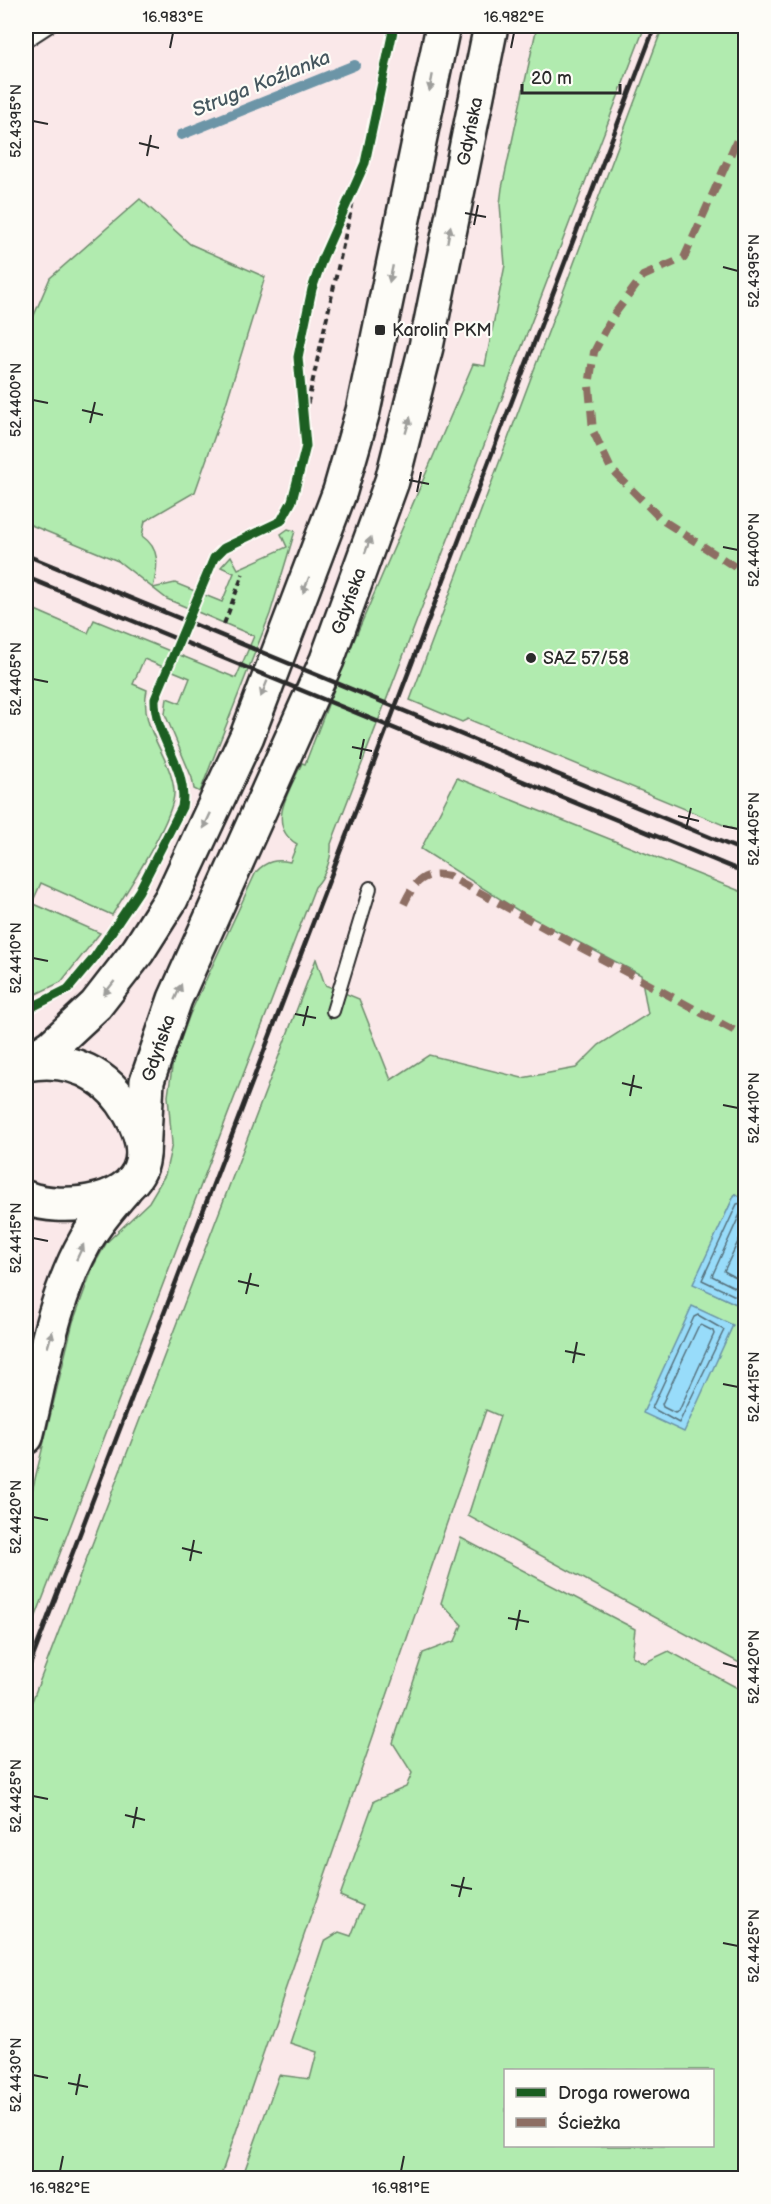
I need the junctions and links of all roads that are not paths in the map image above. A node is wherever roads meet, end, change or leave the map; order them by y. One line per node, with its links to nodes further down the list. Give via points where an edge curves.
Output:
1 (49, 26): 4 (lane)
2 (443, 26): 7 (main road, one-way to 7, via 363,411 318,553 247,736 171,899 138,951 96,1005 52,1046)
3 (491, 26): 8 (main road, Gdyńska, one-way to 3, via 144,1097 157,1047 327,660 392,481 412,412)
4 (26, 41)
5 (370, 888): 6 (lane)
6 (333, 1011)
7 (26, 1063): 8 (main road, via 68,1064 101,1078 123,1101 137,1126)
8 (138, 1166): 9 (main road, via 104,1199 49,1205); 10 (main road, one-way to 8, via 43,1361 70,1275 87,1238)
9 (26, 1198)
10 (26, 1437)

